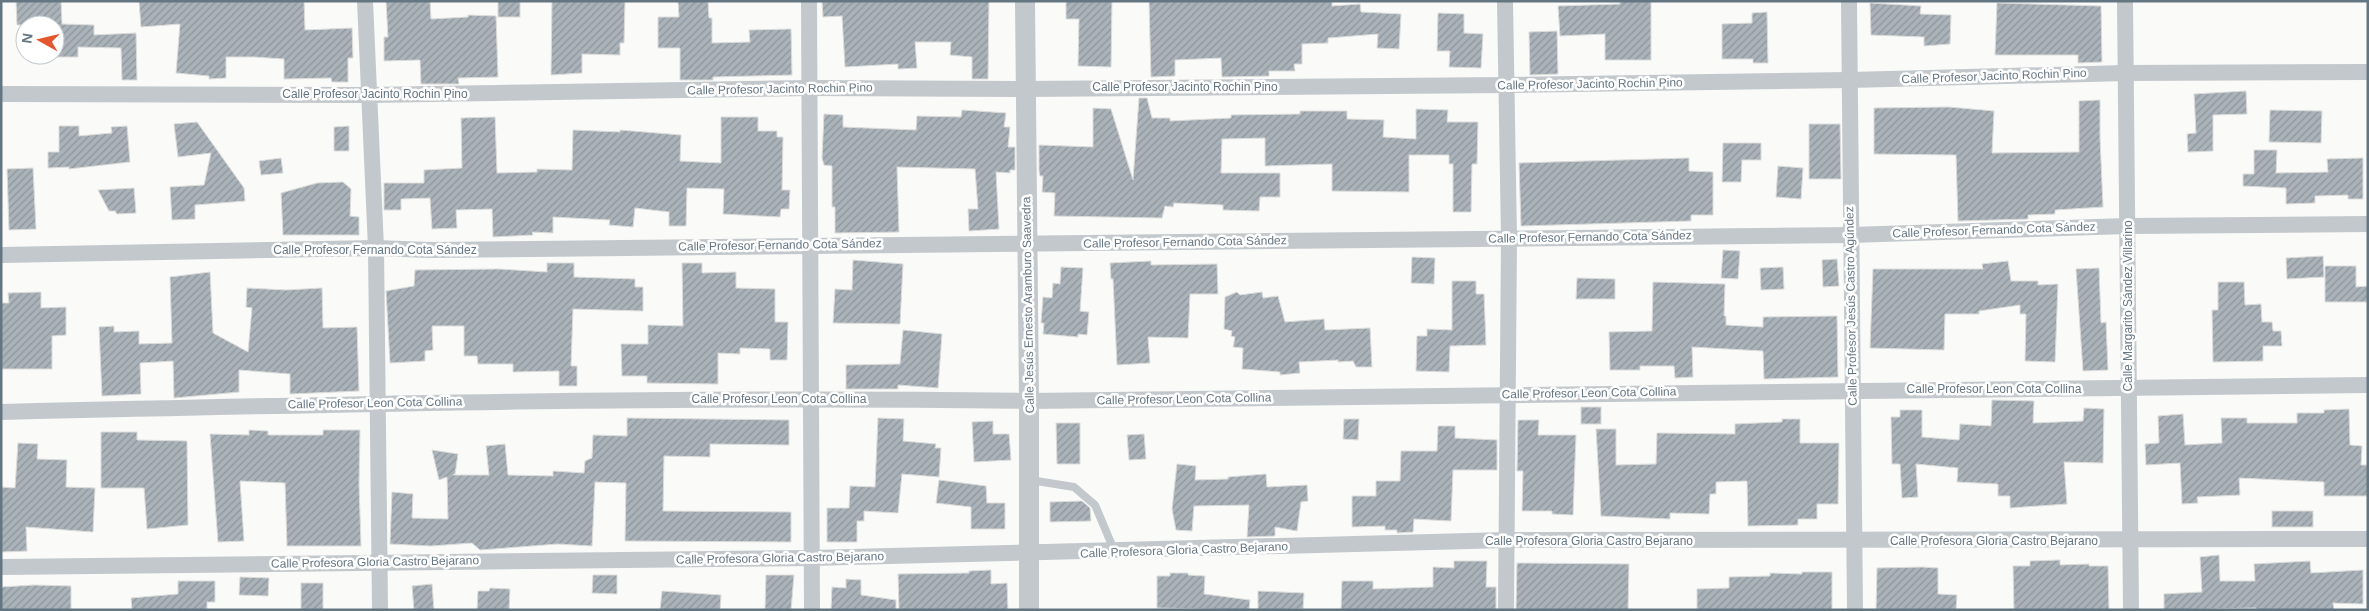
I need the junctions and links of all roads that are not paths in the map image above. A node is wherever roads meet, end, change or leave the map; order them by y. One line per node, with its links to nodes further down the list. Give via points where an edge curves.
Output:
1 (366, 1): 14 (street)
2 (809, 1): 11 (street)
3 (1025, 1): 12 (street, Calle Jesús Ernesto Aramburo Saavedra)
4 (1505, 1): 10 (street)
5 (1849, 1): 9 (street, Calle Profesor Jesús Castro Agúndez)
6 (2126, 1): 8 (street, Calle Margarito Sández Villarino)
7 (2368, 72): 8 (street, Calle Profesor Jacinto Rochin Pino)
8 (2126, 73): 9 (street, Calle Profesor Jacinto Rochin Pino); 16 (street, Calle Margarito Sández Villarino)
9 (1850, 80): 10 (street, Calle Profesor Jacinto Rochin Pino); 17 (street, Calle Profesor Jesús Castro Agúndez)
10 (1506, 85): 12 (street, Calle Profesor Jacinto Rochin Pino); 18 (street)
11 (810, 88): 12 (street, Calle Profesor Jacinto Rochin Pino); 14 (street, Calle Profesor Jacinto Rochin Pino); 20 (street)
12 (1026, 89): 19 (street, Calle Jesús Ernesto Aramburo Saavedra)
13 (1, 94): 14 (street, Calle Profesor Jacinto Rochin Pino)
14 (368, 95): 21 (street)
15 (2368, 224): 16 (street, Calle Profesor Fernando Cota Sández)
16 (2128, 226): 17 (street, Calle Profesor Fernando Cota Sández); 24 (street, Calle Margarito Sández Villarino)
17 (1851, 235): 18 (street, Calle Profesor Fernando Cota Sández); 25 (street, Calle Profesor Jesús Castro Agúndez)
18 (1509, 238): 19 (street, Calle Profesor Fernando Cota Sández); 26 (street)
19 (1027, 244): 20 (street, Calle Profesor Fernando Cota Sández); 28 (street, Calle Jesús Ernesto Aramburo Saavedra)
20 (810, 245): 21 (street, Calle Profesor Fernando Cota Sández); 27 (street)
21 (376, 248): 22 (street, Calle Profesor Fernando Cota Sández); 29 (street)
22 (1, 255)
23 (2368, 385): 24 (street, Calle Profesor Leon Cota Collina)
24 (2128, 388): 25 (street, Calle Profesor Leon Cota Collina); 35 (street, Calle Margarito Sández Villarino)
25 (1852, 390): 26 (street, Calle Profesor Leon Cota Collina); 34 (street, Calle Profesor Jesús Castro Agúndez)
26 (1508, 394): 28 (street, Calle Profesor Leon Cota Collina); 33 (street)
27 (811, 398): 28 (street, Calle Profesor Leon Cota Collina); 29 (street, Calle Profesor Leon Cota Collina); 38 (street)
28 (1029, 401): 31 (street, Calle Jesús Ernesto Aramburo Saavedra)
29 (378, 403): 30 (street, Calle Profesor Leon Cota Collina); 39 (street)
30 (1, 412)
31 (1029, 480): 36 (lane, via 1074,487 1095,505); 37 (street, Calle Jesús Ernesto Aramburo Saavedra)
32 (2368, 539): 35 (street, Calle Profesora Gloria Castro Bejarano)
33 (1507, 540): 34 (street, Calle Profesora Gloria Castro Bejarano); 36 (street, Calle Profesora Gloria Castro Bejarano); 44 (street)
34 (1853, 541): 35 (street, Calle Profesora Gloria Castro Bejarano); 45 (street, Calle Profesor Jesús Castro Agúndez)
35 (2131, 541): 46 (street, Calle Margarito Sández Villarino)
36 (1115, 552): 37 (street, Calle Profesora Gloria Castro Bejarano)
37 (1028, 554): 38 (street, Calle Profesora Gloria Castro Bejarano); 43 (street, Calle Jesús Ernesto Aramburo Saavedra)
38 (811, 558): 39 (street, Calle Profesora Gloria Castro Bejarano); 42 (street)
39 (380, 562): 40 (street, Calle Profesora Gloria Castro Bejarano); 41 (street)
40 (1, 567)
41 (380, 610)
42 (812, 610)
43 (1029, 610)
44 (1506, 610)
45 (1855, 610)
46 (2131, 610)

